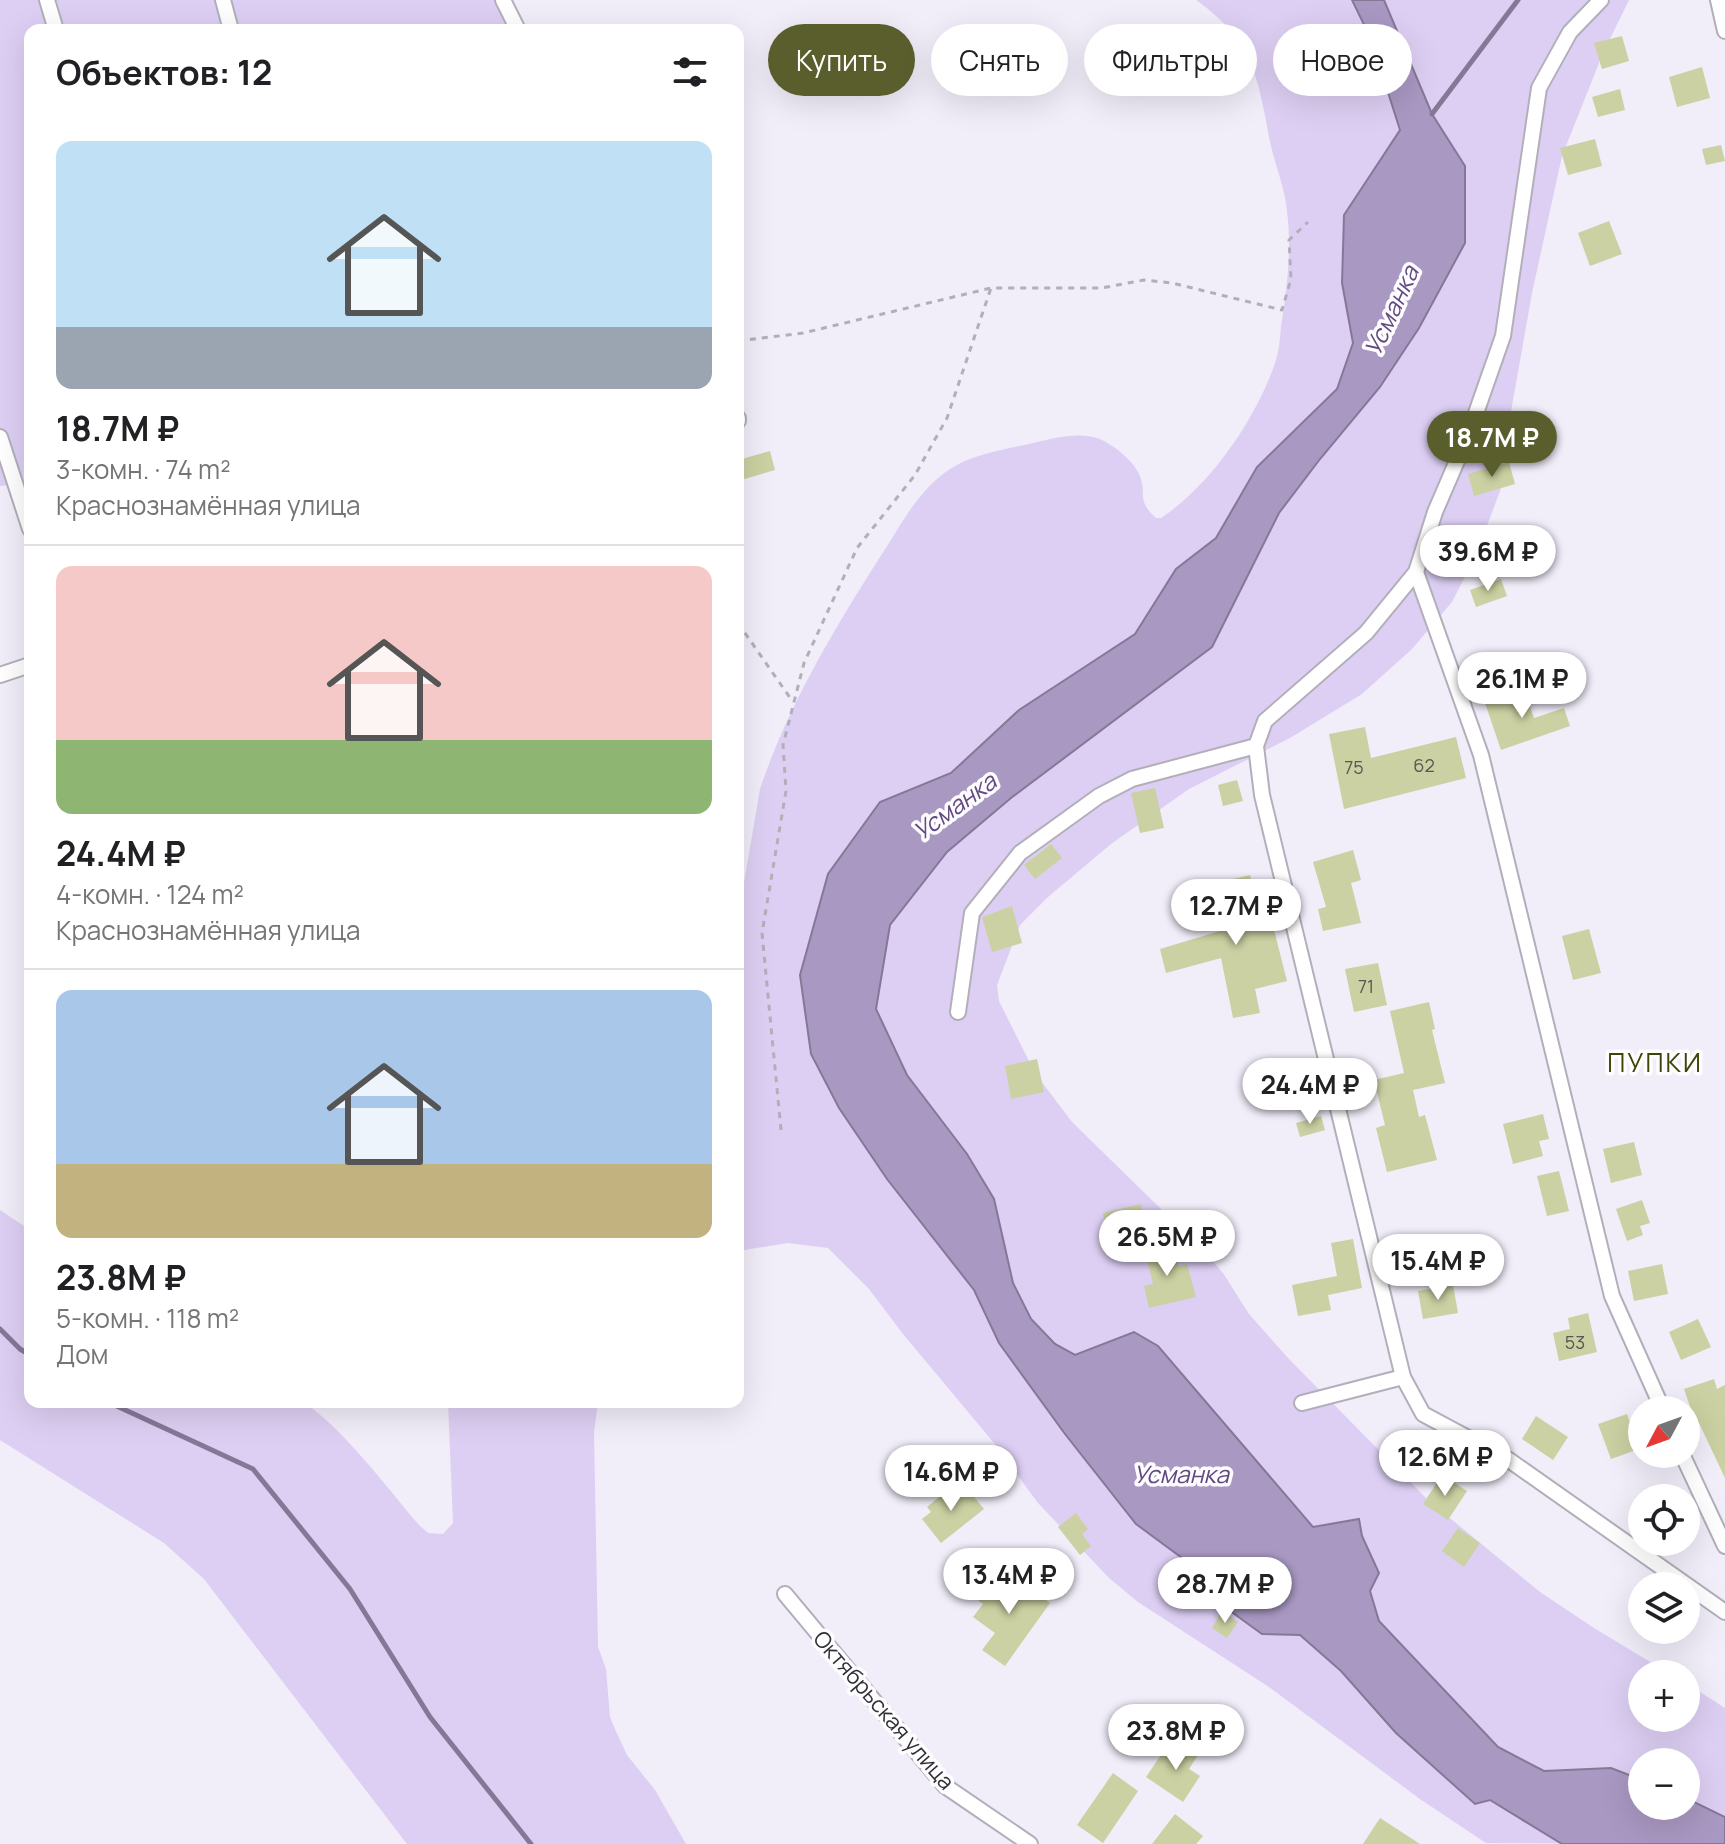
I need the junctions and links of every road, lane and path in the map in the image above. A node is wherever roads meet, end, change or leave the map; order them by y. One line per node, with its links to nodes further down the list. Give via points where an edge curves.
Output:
1 (47, 0): 6 (street)
2 (223, 0): 7 (street)
3 (503, 0): 8 (street)
4 (1601, 0): 15 (street, via 1570,32 1539,88 1503,336)
5 (1718, 0): 9 (street)
6 (54, 24)
7 (229, 24)
8 (515, 24)
9 (1725, 31)
10 (1308, 222): 11 (path, via 1289,240 1291,279 1282,310 1144,280 1102,288)
11 (991, 288): 12 (path, via 803,333); 19 (path, via 947,418 915,475 857,548 804,663)
12 (744, 340)
13 (0, 437): 14 (street)
14 (24, 511)
15 (1416, 572): 20 (street, via 1366,633 1265,721); 24 (street, via 1481,755 1612,1296)
16 (744, 631): 19 (path)
17 (24, 667): 18 (street)
18 (0, 675)
19 (794, 702): 22 (path, via 783,745 786,791 762,933)
20 (1256, 746): 21 (street, via 1132,779 1099,796 1020,853 972,913); 23 (street, via 1262,795)
21 (958, 1012)
22 (781, 1130)
23 (1403, 1377): 25 (street); 29 (street, via 1423,1414 1509,1460)
24 (1657, 1396)
25 (1302, 1403)
26 (1689, 1468): 27 (street)
27 (1725, 1546)
28 (785, 1594): 30 (street, Октябрьская улица, via 945,1786)
29 (1725, 1612)
30 (1030, 1844)

